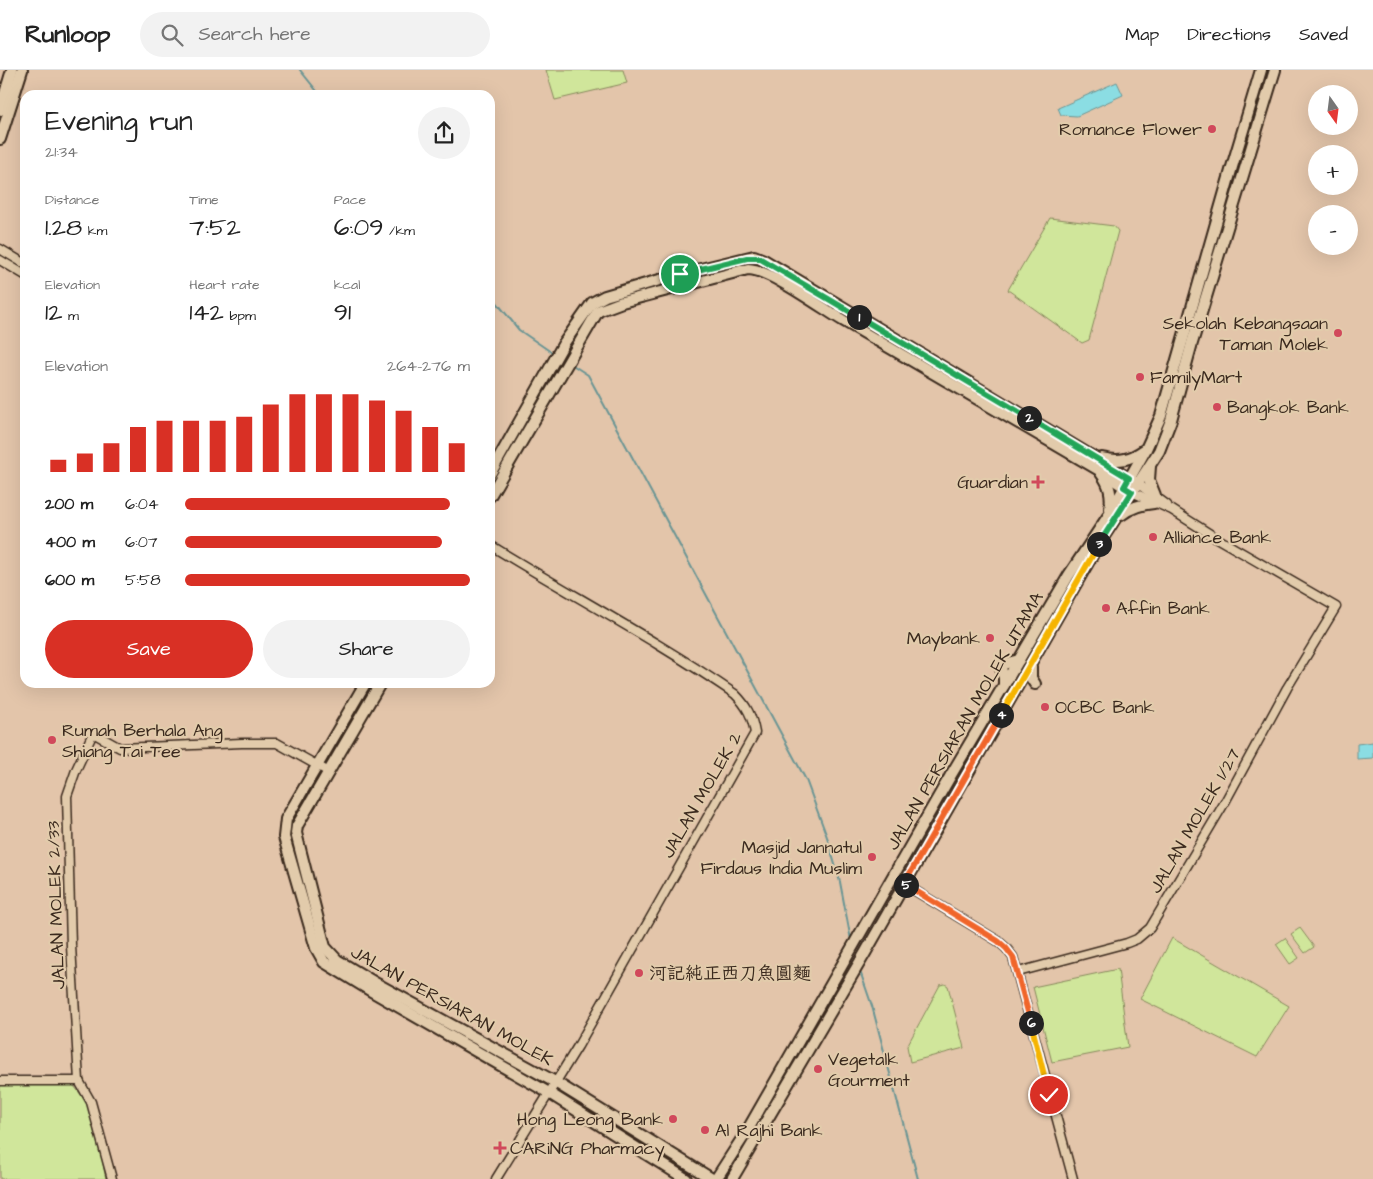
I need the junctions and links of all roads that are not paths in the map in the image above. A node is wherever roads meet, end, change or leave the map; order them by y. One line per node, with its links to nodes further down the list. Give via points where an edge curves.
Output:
1 (12, 70): 5 (main road)
2 (22, 70): 6 (main road)
3 (1261, 70): 11 (main road, via 1161,416)
4 (1276, 70): 13 (main road, via 1171,420)
5 (0, 110)
6 (0, 139)
7 (0, 249): 9 (street)
8 (0, 260): 10 (street)
9 (20, 261)
10 (20, 272)
11 (1146, 449): 12 (main road, via 1121,461); 16 (main road)
12 (1091, 455): 14 (main road, via 754,256 680,274 596,300 561,349); 16 (main road)
13 (1151, 463): 16 (main road); 18 (main road, via 1149,480)
14 (495, 465)
15 (1098, 470): 16 (main road); 17 (main road, via 768,274 753,269 601,309 592,319); 19 (main road, via 1111,493)
16 (1131, 485): 18 (street); 19 (main road)
17 (495, 487)
18 (1154, 499): 19 (main road); 32 (street, JALAN MOLEK 1/27, via 1336,607 1150,928 1127,943)
19 (1111, 518): 21 (main road, JALAN PERSIARAN MOLEK UTAMA, via 1073,568); 22 (main road, JALAN PERSIARAN MOLEK UTAMA, via 1098,547)
20 (495, 548): 35 (street, JALAN MOLEK 2, via 652,640 735,694 746,705 755,733)
21 (1019, 660): 23 (main road, JALAN PERSIARAN MOLEK UTAMA); 25 (main road, via 1000,666)
22 (1031, 664): 23 (main road); 24 (main road, JALAN PERSIARAN MOLEK UTAMA); 28 (main road, via 1030,672 1035,684 1024,684)
23 (1012, 671): 25 (main road, JALAN PERSIARAN MOLEK UTAMA)
24 (1023, 678): 25 (main road, via 1012,679); 28 (main road, JALAN PERSIARAN MOLEK UTAMA)
25 (1004, 685): 41 (main road, JALAN PERSIARAN MOLEK UTAMA)
26 (362, 688): 29 (main road, JALAN PERSIARAN MOLEK)
27 (378, 688): 30 (main road, JALAN PERSIARAN MOLEK)
28 (1017, 689): 31 (main road, JALAN PERSIARAN MOLEK UTAMA)
29 (317, 765): 30 (street); 34 (street, JALAN MOLEK 2/33, via 277,743 120,748 94,733 67,796); 36 (main road, JALAN PERSIARAN MOLEK, via 286,819 284,836 316,948 324,962)
30 (329, 772): 35 (main road, JALAN PERSIARAN MOLEK, via 297,826 296,834 325,947 331,955 377,984)
31 (904, 884): 32 (street, via 998,941 1013,957); 42 (main road, JALAN PERSIARAN MOLEK UTAMA)
32 (1018, 972): 43 (street)
33 (0, 1081): 34 (street)
34 (79, 1081): 37 (street, via 91,1102)
35 (555, 1082): 36 (street, JALAN MOLEK 2); 40 (main road, JALAN PERSIARAN MOLEK)
36 (548, 1093): 38 (street, JALAN MOLEK 2); 39 (main road, JALAN PERSIARAN MOLEK)
37 (112, 1179)
38 (496, 1179)
39 (686, 1179)
40 (712, 1179)
41 (716, 1179)
42 (732, 1179)
43 (1073, 1179)

